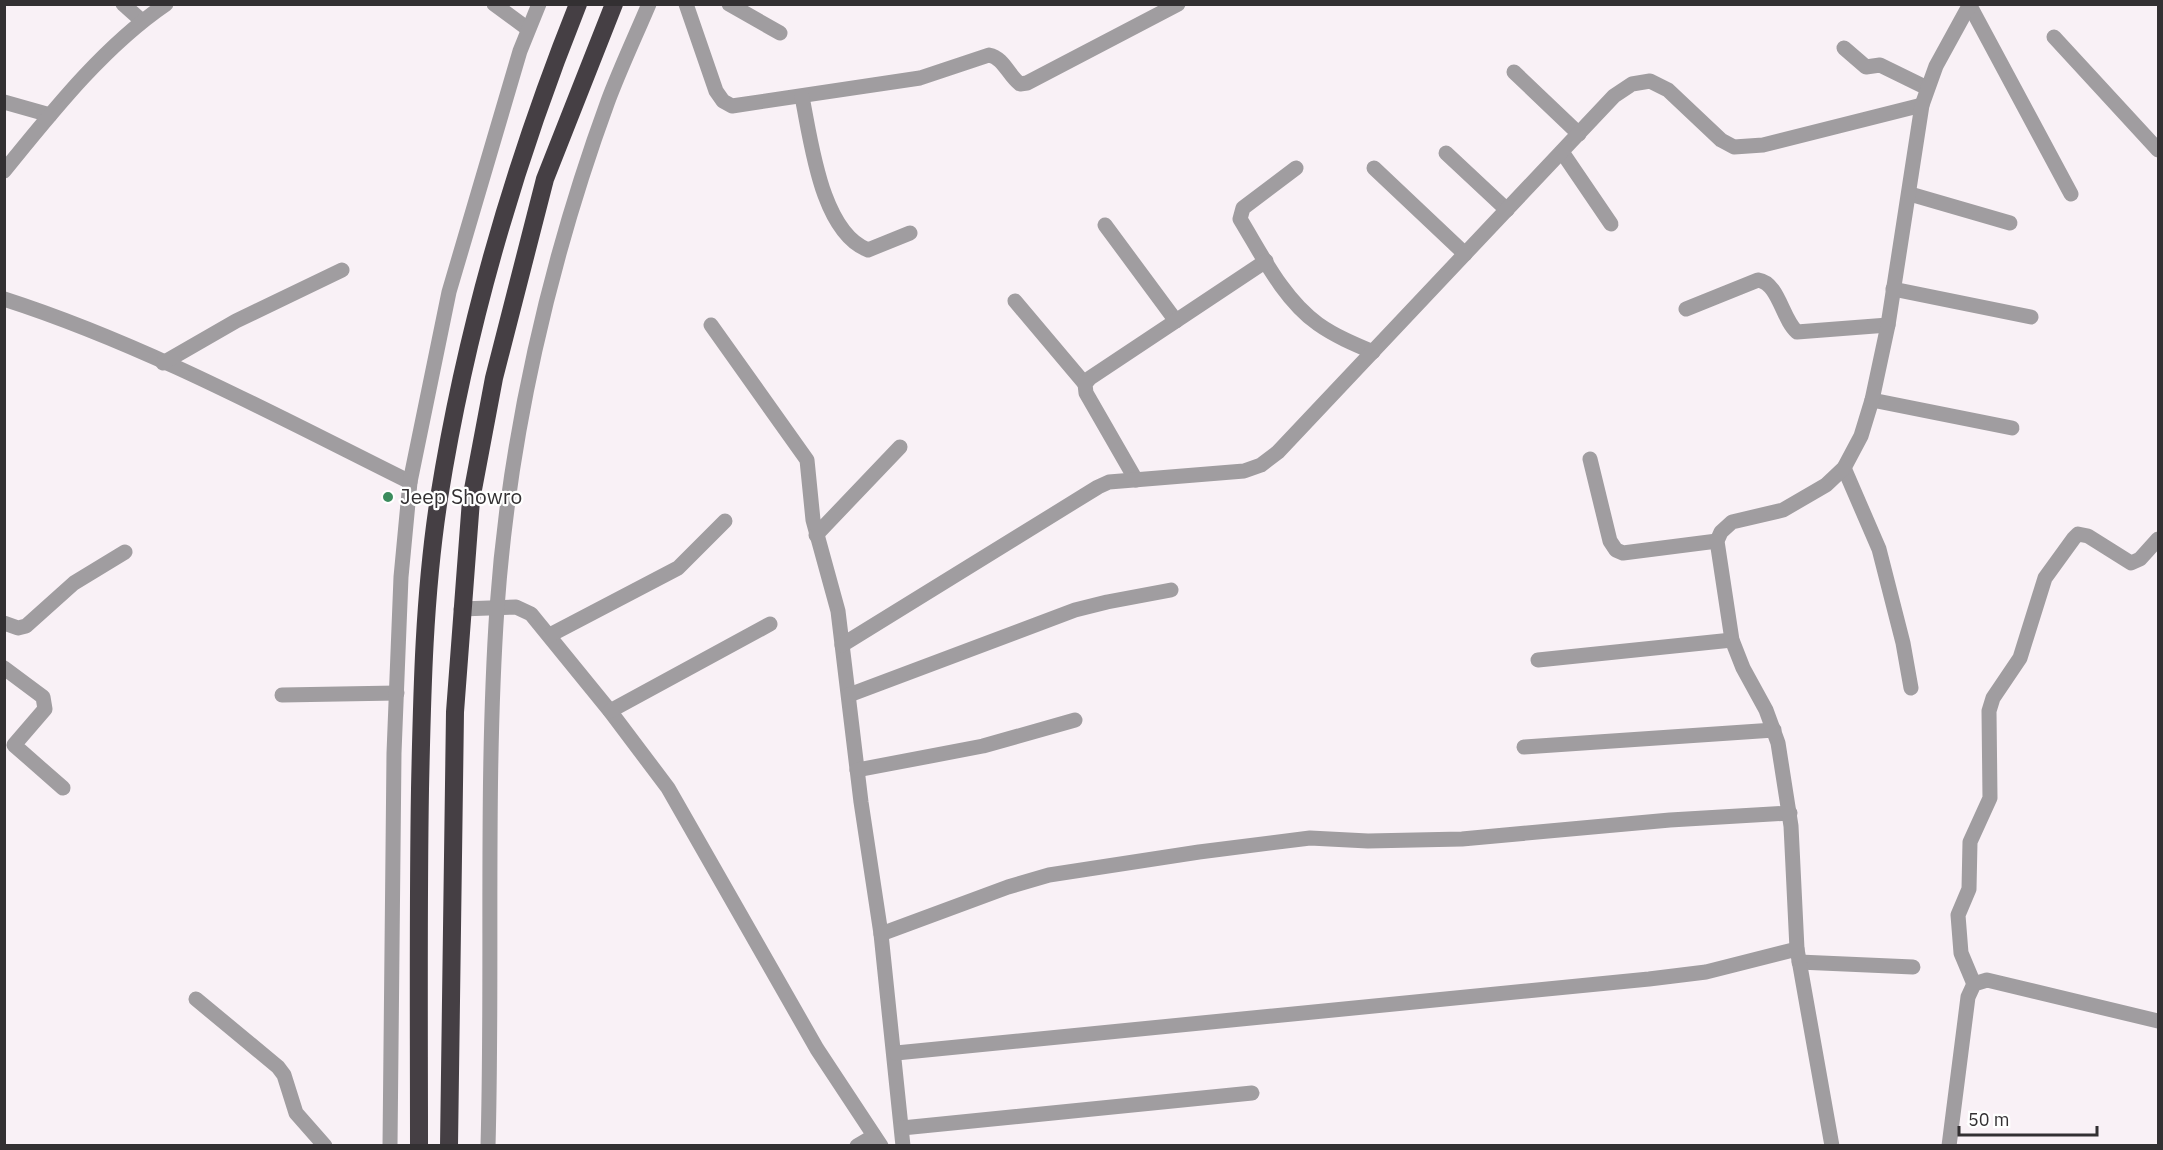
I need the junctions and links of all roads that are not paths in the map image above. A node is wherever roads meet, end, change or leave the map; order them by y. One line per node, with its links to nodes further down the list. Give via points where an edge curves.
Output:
1 (123, 4): 12 (street)
2 (166, 4): 12 (street)
3 (494, 4): 13 (street)
4 (539, 4): 13 (street)
5 (578, 4): 84 (highway, via 515,178 457,394 439,500 428,602)
6 (614, 4): 65 (highway, via 545,179 518,279 471,500)
7 (649, 4): 64 (street, via 608,100 552,278 527,388)
8 (686, 4): 19 (street, via 723,101 744,106)
9 (729, 4): 14 (street)
10 (1178, 4): 19 (street, via 1027,83 1020,84 996,56 989,55 920,78)
11 (1970, 5): 18 (street); 31 (street)
12 (142, 21): 22 (street)
13 (528, 29): 57 (street, via 449,292)
14 (780, 33)
15 (2054, 37): 24 (street)
16 (1844, 48): 18 (street, via 1866,67 1880,65)
17 (1514, 72): 23 (street)
18 (1927, 88): 21 (street)
19 (802, 97): 36 (street, via 828,203 851,238 868,250)
20 (4, 102): 22 (street)
21 (1922, 105): 23 (street, via 1763,145 1734,147 1721,140 1668,90 1650,81 1632,84 1614,96); 30 (street)
22 (50, 115): 29 (street)
23 (1579, 134): 25 (street)
24 (2158, 150)
25 (1562, 152): 32 (street); 34 (street)
26 (1446, 153): 32 (street)
27 (1296, 168): 38 (street, via 1239,214)
28 (1374, 168): 37 (street)
29 (4, 171)
30 (1910, 194): 33 (street); 40 (street)
31 (2071, 194)
32 (1507, 210): 37 (street)
33 (2010, 223)
34 (1611, 224)
35 (1105, 225): 45 (street)
36 (910, 233)
37 (1465, 254): 48 (street)
38 (1266, 261): 45 (street); 48 (street, via 1290,296 1317,323)
39 (342, 270): 49 (street, via 236,321)
40 (1893, 289): 44 (street); 47 (street)
41 (4, 299): 49 (street, via 37,309)
42 (1016, 301): 50 (street)
43 (1686, 309): 47 (street, via 1758,280 1769,285 1797,332)
44 (2031, 317)
45 (1176, 321): 50 (street)
46 (711, 325): 59 (street, via 807,460)
47 (1888, 326): 51 (street)
48 (1373, 352): 56 (street, via 1261,465 1244,471)
49 (163, 363): 57 (street)
50 (1085, 384): 56 (street, via 1086,393)
51 (1872, 400): 52 (street); 55 (street, via 1861,436)
52 (2012, 428)
53 (900, 447): 59 (street)
54 (1590, 459): 61 (street, via 1610,541 1616,550 1623,553)
55 (1844, 468): 61 (street, via 1805,500 1783,510 1732,522); 73 (street, via 1879,549)
56 (1136, 480): 70 (street, via 1098,487)
57 (410, 482): 74 (street, via 401,577)
58 (725, 521): 68 (street, via 678,568)
59 (816, 535): 70 (street, via 833,588)
60 (2158, 538): 89 (street, via 2140,559 2131,563 2088,536 2078,534 2045,578 2020,658 1993,698 1989,711 1990,798 1970,842 1969,889 1958,915 1961,953)
61 (1716, 541): 69 (street)
62 (126, 552): 66 (street, via 74,583 26,626 18,628)
63 (1171, 590): 75 (street, via 1075,610)
64 (497, 606): 65 (street); 68 (street, via 516,607 531,614); 100 (street, via 489,832)
65 (461, 609): 85 (highway)
66 (4, 623)
67 (770, 624): 77 (street)
68 (550, 635): 77 (street)
69 (1732, 640): 71 (street); 79 (street)
70 (842, 645): 75 (street)
71 (1538, 660)
72 (4, 668): 82 (street, via 46,703 14,745)
73 (1911, 688)
74 (397, 693): 76 (street); 97 (street)
75 (849, 694): 81 (street)
76 (282, 695)
77 (610, 711): 95 (street, via 668,788 817,1049)
78 (1075, 720): 81 (street, via 983,746)
79 (1774, 730): 80 (street); 83 (street)
80 (1524, 747)
81 (857, 770): 86 (street)
82 (63, 788)
83 (1790, 813): 86 (street, via 1462,839 1310,838 1199,852 1049,875 1008,886); 87 (street)
84 (420, 834): 85 (highway); 98 (highway)
85 (453, 836): 99 (highway)
86 (881, 934): 92 (street)
87 (1798, 955): 88 (street); 92 (street, via 1648,979); 103 (street)
88 (1913, 967)
89 (1974, 984): 91 (street, via 1987,981); 104 (street, via 1968,997)
90 (196, 999): 96 (street, via 278,1067 296,1113)
91 (2158, 1021)
92 (896, 1053): 94 (street)
93 (1252, 1092): 94 (street)
94 (902, 1128): 102 (street)
95 (877, 1141): 101 (street)
96 (325, 1146)
97 (390, 1146)
98 (419, 1146)
99 (449, 1146)
100 (488, 1146)
101 (857, 1146)
102 (903, 1146)
103 (1832, 1146)
104 (1949, 1146)

